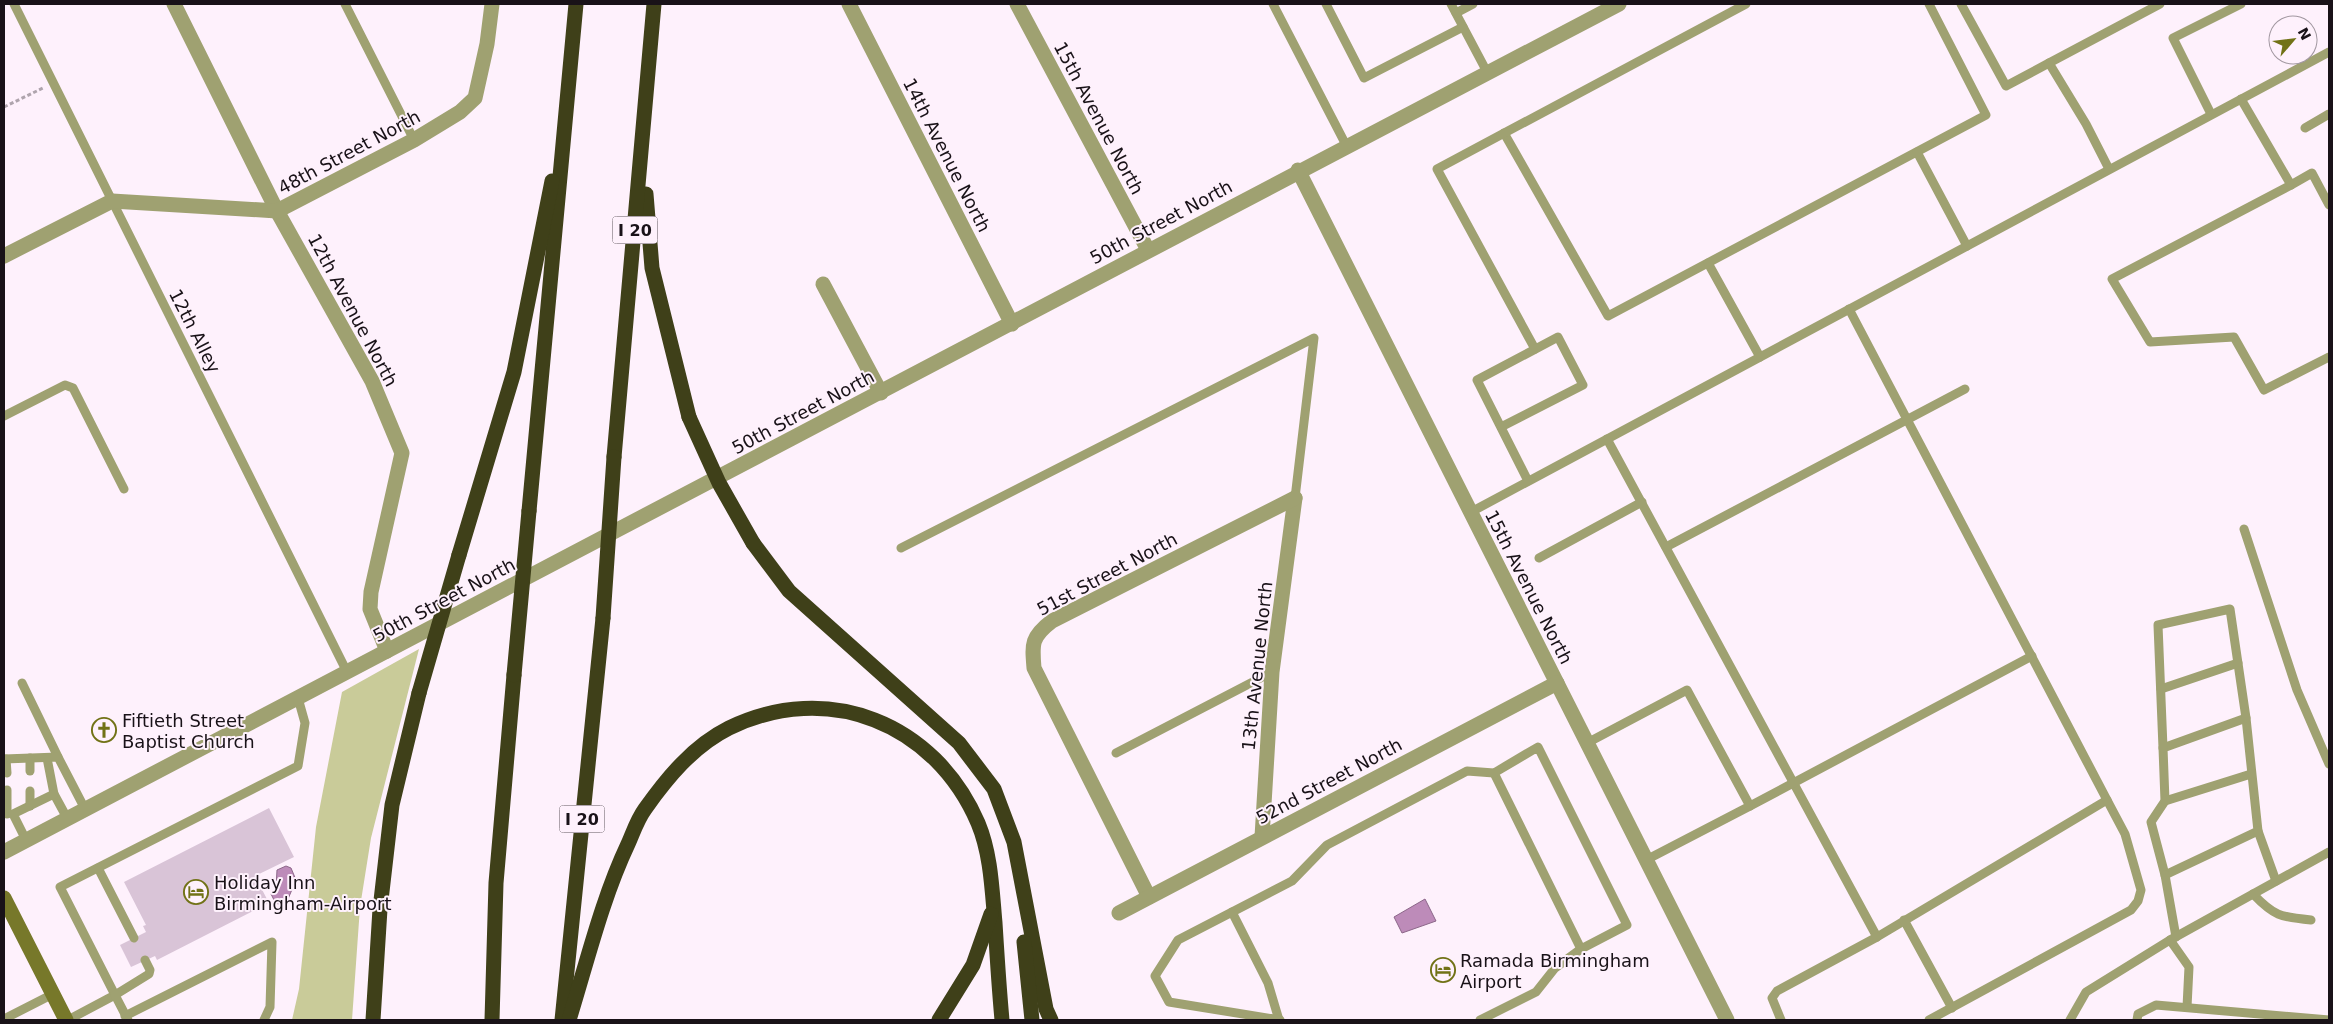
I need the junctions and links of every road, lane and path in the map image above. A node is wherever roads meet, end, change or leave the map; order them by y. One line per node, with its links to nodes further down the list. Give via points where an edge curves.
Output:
1 (14, 4): 24 (lane, 12th Alley)
2 (174, 4): 41 (street, 12th Avenue North)
3 (345, 4): 32 (lane)
4 (492, 4): 32 (street, 48th Street North, via 475,98 460,112)
5 (576, 4): 26 (highway)
6 (654, 4): 34 (highway, I 20)
7 (849, 4): 48 (street, 14th Avenue North)
8 (1017, 4): 43 (street, 15th Avenue North)
9 (1273, 4): 33 (lane)
10 (1326, 4): 20 (lane, via 1364,78)
11 (1451, 4): 19 (lane)
12 (1473, 4): 19 (lane)
13 (1619, 4): 23 (street, 50th Street North)
14 (1746, 4): 31 (lane)
15 (1929, 4): 35 (lane, via 1986,115)
16 (1961, 4): 22 (lane, via 2006,86)
17 (2160, 4): 22 (lane)
18 (2242, 4): 28 (lane, via 2174,38)
19 (1456, 13): 20 (lane)
20 (1463, 27): 23 (lane)
21 (2329, 52): 25 (lane)
22 (2049, 63): 37 (lane)
23 (1487, 72): 33 (street, 50th Street North)
24 (53, 83): 27 (path); 39 (lane, 12th Alley)
25 (2241, 99): 28 (lane); 38 (lane)
26 (568, 101): 131 (highway, bridge, via 514,372 419,692 392,805 380,909); 132 (highway, bridge, via 496,883)
27 (4, 108)
28 (2211, 114): 37 (lane)
29 (2329, 114): 30 (lane)
30 (2304, 128)
31 (1504, 133): 45 (lane, via 1608,316); 49 (lane, via 1437,169)
32 (414, 140): 41 (street, 48th Street North)
33 (1346, 145): 36 (street, 50th Street North)
34 (642, 151): 103 (highway, bridge, via 652,268 689,417 719,483 753,542 789,591 959,743 994,789); 133 (highway, I 20, bridge, via 603,618)
35 (1917, 152): 42 (lane); 45 (lane)
36 (1298, 170): 43 (street, 50th Street North); 62 (street, 15th Avenue North)
37 (2109, 170): 42 (lane)
38 (2291, 185): 40 (lane, via 2312,173); 50 (lane, via 2112,279 2150,342 2234,337 2264,390)
39 (112, 201): 41 (street, 48th Street North); 44 (street); 70 (lane, 12th Alley)
40 (2329, 204)
41 (277, 211): 67 (street, 12th Avenue North, via 372,381 402,453 370,592 370,609)
42 (1967, 246): 47 (lane)
43 (1148, 250): 48 (street, 50th Street North)
44 (4, 256)
45 (1708, 263): 51 (lane)
46 (824, 284): 53 (street)
47 (1849, 309): 51 (lane); 55 (lane)
48 (1012, 324): 53 (street, 50th Street North)
49 (1535, 349): 56 (lane, via 1477,380); 56 (lane, via 1558,337 1583,384)
50 (2329, 356)
51 (1760, 357): 57 (lane)
52 (1965, 389): 55 (lane)
53 (882, 393): 67 (street, 50th Street North)
54 (4, 416): 59 (lane, via 64,385 73,388)
55 (1908, 420): 64 (lane); 68 (lane)
56 (1501, 427): 58 (lane)
57 (1607, 439): 58 (lane); 61 (lane)
58 (1528, 481): 62 (lane)
59 (124, 489)
60 (1295, 498): 65 (lane, via 1314,338); 71 (street, 13th Avenue North); 111 (street, 51st Street North, via 1038,632 1032,649 1034,668)
61 (1642, 502): 64 (lane); 66 (lane)
62 (1471, 512): 73 (street, 15th Avenue North)
63 (2244, 529): 84 (lane, via 2297,690)
64 (1666, 547): 89 (lane)
65 (901, 548)
66 (1539, 558)
67 (387, 651): 70 (street, 50th Street North)
68 (2032, 656): 89 (lane); 93 (lane)
69 (2238, 663): 74 (lane); 74 (lane, via 2230,609 2158,625); 76 (lane)
70 (347, 672): 75 (street, 50th Street North)
71 (1272, 672): 79 (lane); 101 (street, 13th Avenue North)
72 (22, 683): 82 (lane)
73 (1557, 683): 77 (street, 15th Avenue North); 101 (street, 52nd Street North)
74 (2161, 689): 78 (lane)
75 (298, 698): 97 (street, 50th Street North); 107 (lane, via 305,723 298,766)
76 (2246, 718): 78 (lane); 88 (lane)
77 (1587, 743): 96 (lane, via 1687,690); 106 (street, 15th Avenue North)
78 (2163, 748): 94 (lane)
79 (1116, 753)
80 (30, 758): 81 (lane); 83 (lane); 86 (lane)
81 (48, 758): 82 (lane); 92 (lane)
82 (58, 758): 97 (lane)
83 (5, 759): 85 (lane)
84 (2329, 764)
85 (7, 772)
86 (30, 772)
87 (1494, 773): 114 (lane, via 1468,771 1327,846 1292,882); 121 (lane); 121 (lane, via 1538,747 1627,925)
88 (2251, 774): 94 (lane); 100 (lane)
89 (1793, 783): 96 (lane); 118 (lane)
90 (7, 790): 98 (lane)
91 (30, 791): 95 (lane)
92 (54, 794): 95 (lane); 99 (lane)
93 (2107, 800): 116 (lane); 126 (lane, via 2125,834 2141,890 2138,901 2131,910)
94 (2165, 801): 108 (lane, via 2152,822)
95 (30, 806): 98 (lane)
96 (1750, 806): 106 (lane)
97 (85, 809): 99 (street, 50th Street North)
98 (8, 814): 102 (lane)
99 (68, 818): 102 (street, 50th Street North)
100 (2258, 831): 108 (lane); 109 (lane)
101 (1262, 837): 111 (street, 52nd Street North)
102 (26, 840): 104 (street, 50th Street North)
103 (1014, 842): 137 (highway); 138 (highway, via 1046,1009)
104 (4, 852)
105 (2329, 852): 109 (lane)
106 (1646, 860): 141 (street, 15th Avenue North)
107 (98, 868): 119 (lane); 124 (lane, via 60,887)
108 (2165, 875): 120 (lane)
109 (2276, 882): 110 (lane)
110 (2253, 894): 117 (lane, via 2269,911 2287,918); 120 (lane)
111 (1149, 897): 115 (street, 52nd Street North)
112 (4, 898): 123 (street)
113 (994, 908): 134 (highway, via 988,856 978,824 958,785 936,758 904,733 871,718 830,709 795,709 759,717 728,728 701,746 676,767 643,812 617,867); 135 (highway, via 973,965); 136 (highway)
114 (1232, 912): 139 (lane, via 1268,983); 139 (lane, via 1178,940 1155,976 1169,1002)
115 (1120, 913)
116 (1904, 920): 118 (lane); 126 (lane)
117 (2311, 920)
118 (1877, 937): 142 (lane, via 1777,991 1772,998)
119 (134, 938)
120 (2173, 938): 125 (lane, via 2189,966); 144 (lane, via 2086,992)
121 (1581, 949): 140 (lane, via 1556,968 1536,992)
122 (145, 960): 124 (lane, via 149,974)
123 (53, 994): 128 (lane); 129 (street)
124 (115, 995): 127 (lane); 129 (lane)
125 (2187, 1007): 145 (lane, via 2156,1005 2138,1014); 146 (lane)
126 (1952, 1008): 143 (lane)
127 (126, 1018): 130 (lane, via 272,942 270,1007)
128 (4, 1019)
129 (67, 1020)
130 (264, 1020)
131 (373, 1020)
132 (492, 1020)
133 (562, 1020)
134 (569, 1020)
135 (939, 1020)
136 (1002, 1020)
137 (1032, 1020)
138 (1051, 1020)
139 (1280, 1020)
140 (1482, 1020)
141 (1727, 1020)
142 (1781, 1020)
143 (1929, 1020)
144 (2070, 1020)
145 (2137, 1020)
146 (2329, 1020)

